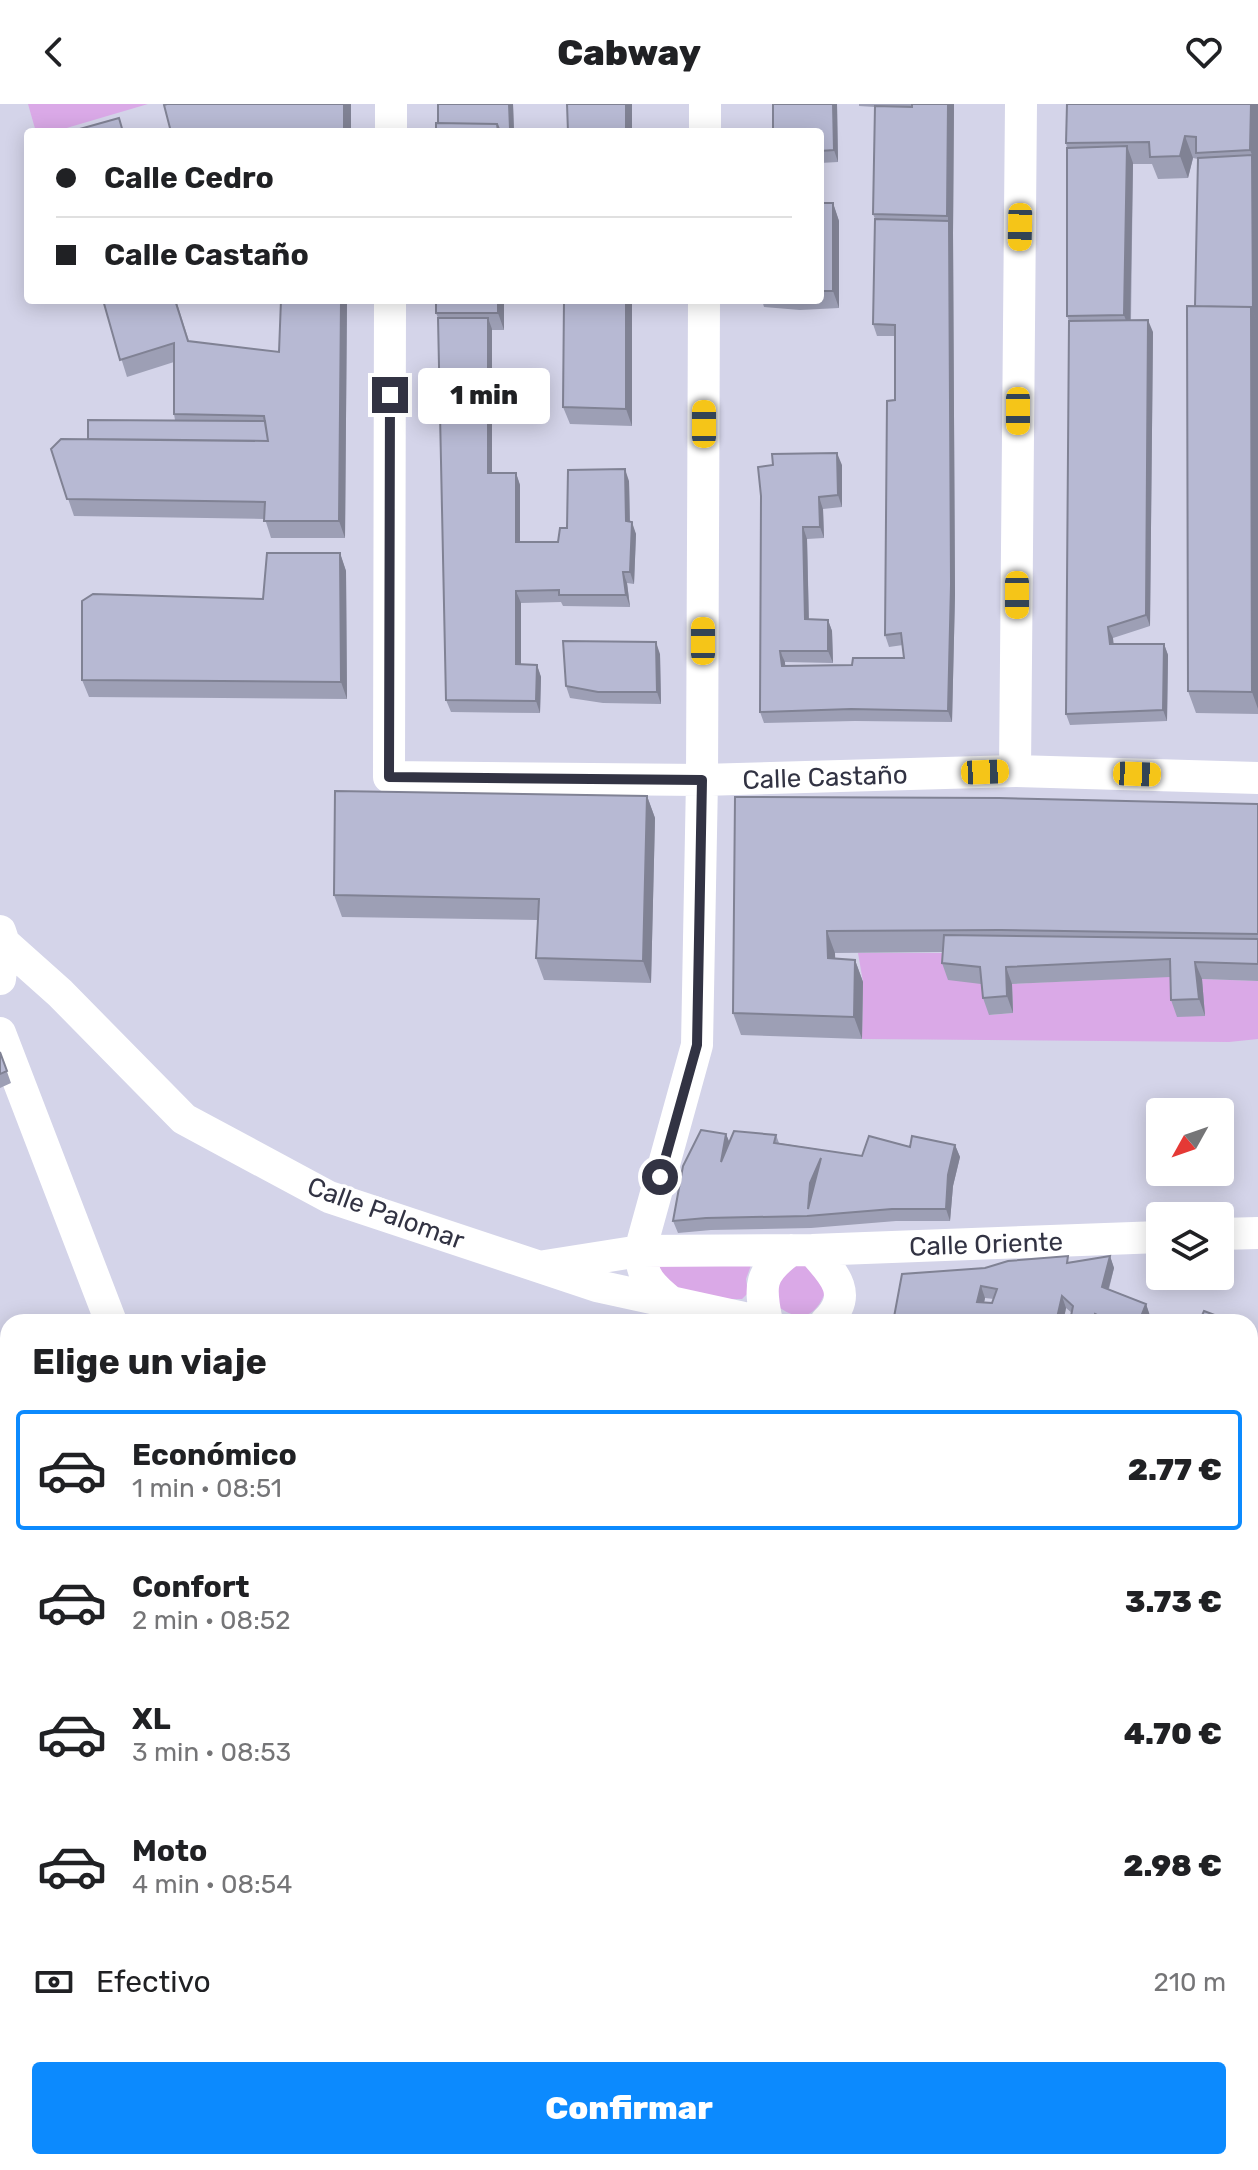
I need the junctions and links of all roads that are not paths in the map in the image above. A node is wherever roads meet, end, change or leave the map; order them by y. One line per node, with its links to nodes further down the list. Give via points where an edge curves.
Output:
1 (391, 104): 4 (street)
2 (705, 104): 5 (street)
3 (1021, 104): 8 (street)
4 (391, 128)
5 (705, 128)
6 (390, 304): 10 (street, Calle Castaño, via 389,777)
7 (704, 304): 10 (street)
8 (1015, 771): 9 (street, Calle Castaño); 10 (street, Calle Castaño)
9 (1258, 778)
10 (702, 780): 18 (street, via 697,1045)
11 (1, 941): 12 (street); 19 (street, Calle Palomar, via 184,1119 329,1197)
12 (0, 979)
13 (0, 1033): 21 (street)
14 (1258, 1233): 15 (street)
15 (1234, 1234)
16 (1146, 1238): 17 (street, Calle Oriente)
17 (801, 1250): 18 (street, Calle Oriente); 23 (street, via 772,1264 763,1278); 24 (street, via 835,1275 840,1290)
18 (640, 1251): 19 (street, Calle Oriente); 20 (street, via 648,1283)
19 (538, 1267): 20 (street, Calle Palomar)
20 (672, 1303): 22 (street, Calle Palomar)
21 (108, 1314)
22 (726, 1314)
23 (764, 1314)
24 (834, 1314)

